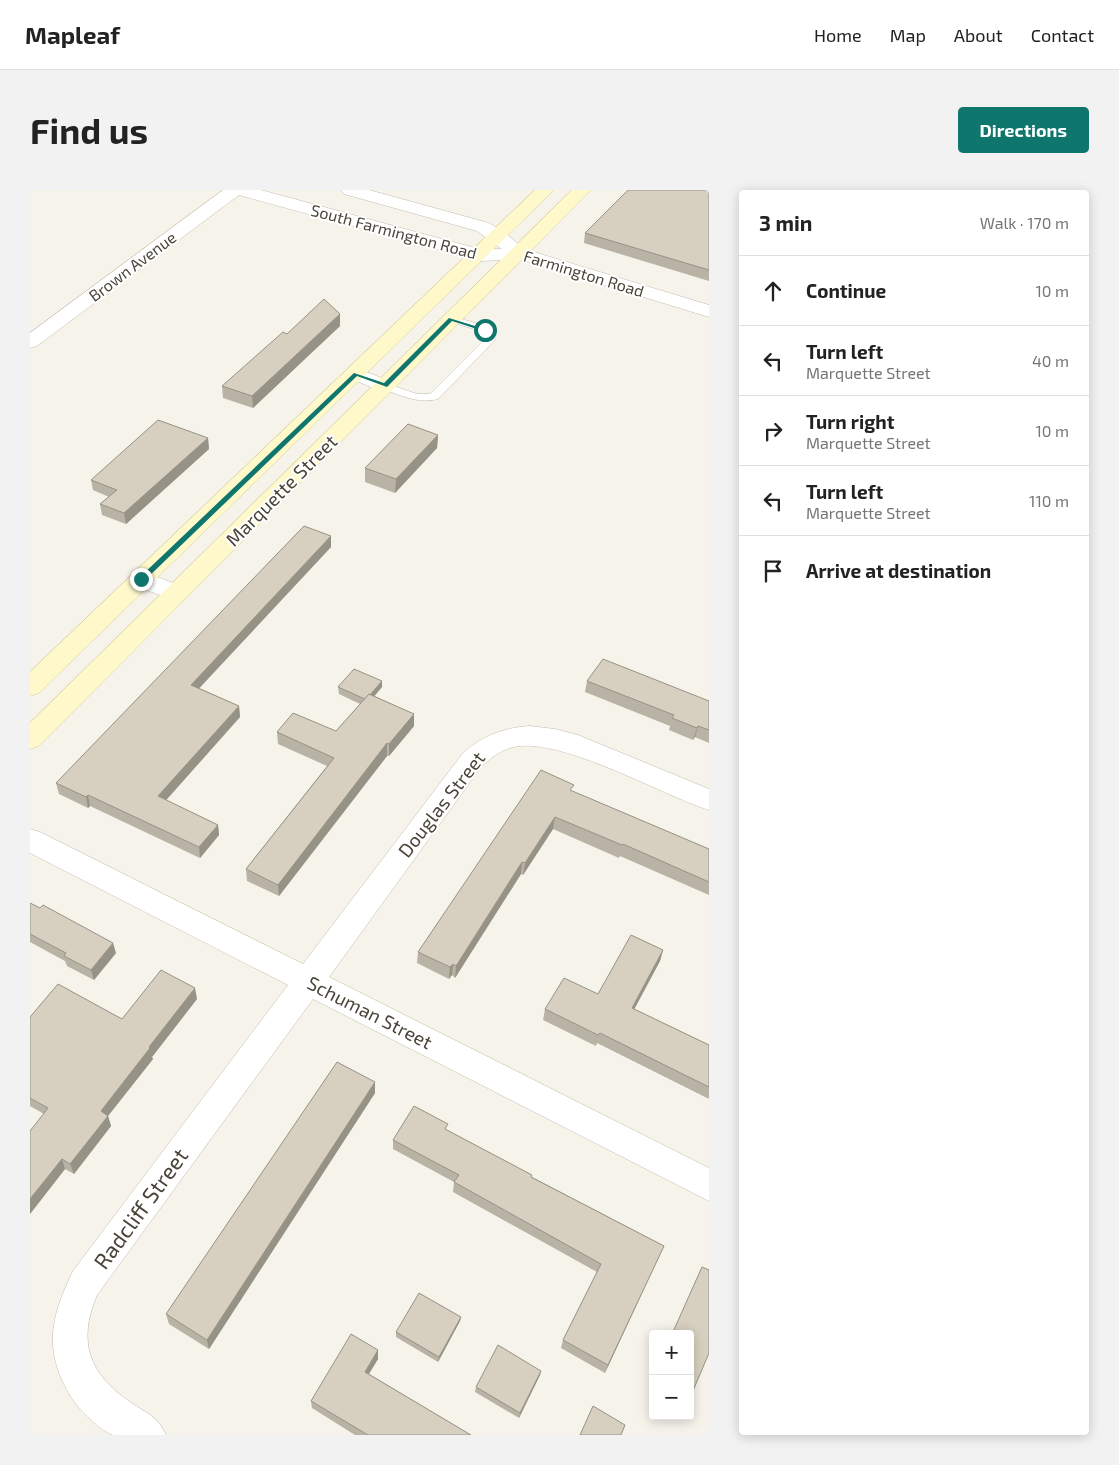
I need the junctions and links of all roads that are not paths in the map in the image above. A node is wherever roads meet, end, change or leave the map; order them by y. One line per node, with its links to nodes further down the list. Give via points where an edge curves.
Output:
1 (234, 190): 11 (street, Brown Avenue)
2 (242, 190): 8 (street, South Farmington Road)
3 (350, 190): 6 (street, Farmington Road, via 483,227)
4 (545, 190): 6 (street, Marquette Street)
5 (582, 190): 7 (street, Marquette Street)
6 (498, 236): 7 (street, Farmington Road); 8 (street, Marquette Street)
7 (518, 254): 8 (street, South Farmington Road); 9 (street, Farmington Road); 10 (street, Marquette Street)
8 (479, 255): 12 (street, Marquette Street)
9 (709, 311)
10 (452, 319): 13 (street, Marquette Street); 13 (lane, via 485,330 490,334 490,340 434,397 420,398)
11 (30, 342)
12 (356, 374): 13 (street); 14 (street, Marquette Street)
13 (385, 386): 15 (street, Marquette Street)
14 (141, 579): 15 (street); 16 (street, Marquette Street)
15 (176, 593): 17 (street, Marquette Street)
16 (30, 687)
17 (30, 739)
18 (709, 800): 20 (street, Douglas Street, via 561,740 533,736 495,741 472,760)
19 (30, 840): 20 (street, Schuman Street)
20 (308, 981): 21 (street, Schuman Street); 22 (street, Radcliff Street, via 84,1283 74,1304 69,1327 70,1350 76,1372 88,1391 104,1406)
21 (709, 1185)
22 (147, 1435)

